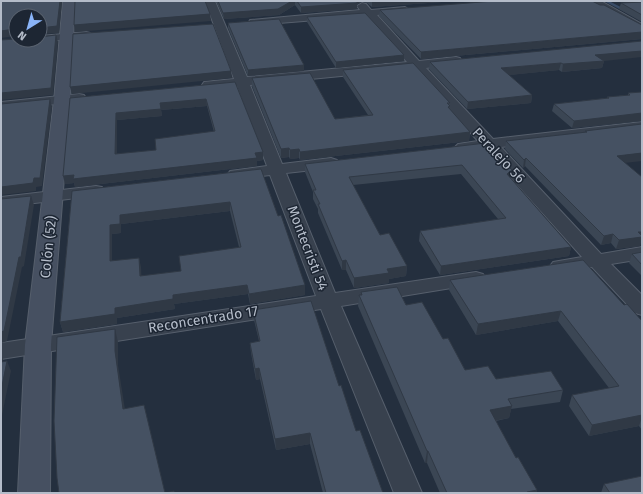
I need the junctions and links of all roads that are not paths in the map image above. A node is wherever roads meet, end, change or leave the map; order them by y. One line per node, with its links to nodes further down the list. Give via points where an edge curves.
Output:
1 (69, 1): 10 (main road, Colón (52))
2 (210, 1): 7 (street, Montecristi 54)
3 (356, 1): 6 (street, Peralejo 56)
4 (593, 1): 8 (street)
5 (413, 9): 6 (street)
6 (367, 12): 7 (street); 13 (street, Peralejo 56)
7 (226, 24): 14 (street, Montecristi 54)
8 (642, 28)
9 (94, 35): 10 (street)
10 (66, 37): 11 (street); 17 (main road, Colón (52))
11 (48, 38)
12 (471, 60): 13 (street)
13 (417, 65): 14 (street); 20 (street, Peralejo 56)
14 (241, 82): 15 (street); 23 (street, Montecristi 54)
15 (194, 87)
16 (94, 97): 17 (street)
17 (62, 100): 18 (street); 26 (main road, Colón (52))
18 (1, 106)
19 (642, 126): 20 (street)
20 (489, 144): 21 (street); 29 (street, Peralejo 56)
21 (450, 149)
22 (347, 161): 23 (street)
23 (277, 169): 24 (street); 32 (street, Montecristi 54)
24 (223, 176)
25 (108, 189): 26 (street)
26 (53, 196): 27 (street); 34 (main road, Colón (52))
27 (1, 202)
28 (642, 253): 29 (street)
29 (596, 260): 30 (street); 33 (street, Peralejo 56)
30 (541, 268)
31 (494, 275): 32 (street, Reconcentrado 17)
32 (328, 300): 34 (street, Reconcentrado 17); 37 (street, Montecristi 54)
33 (642, 308)
34 (38, 345): 35 (street, Reconcentrado 17); 36 (main road, Colón (52))
35 (1, 351)
36 (34, 493)
37 (408, 493)

